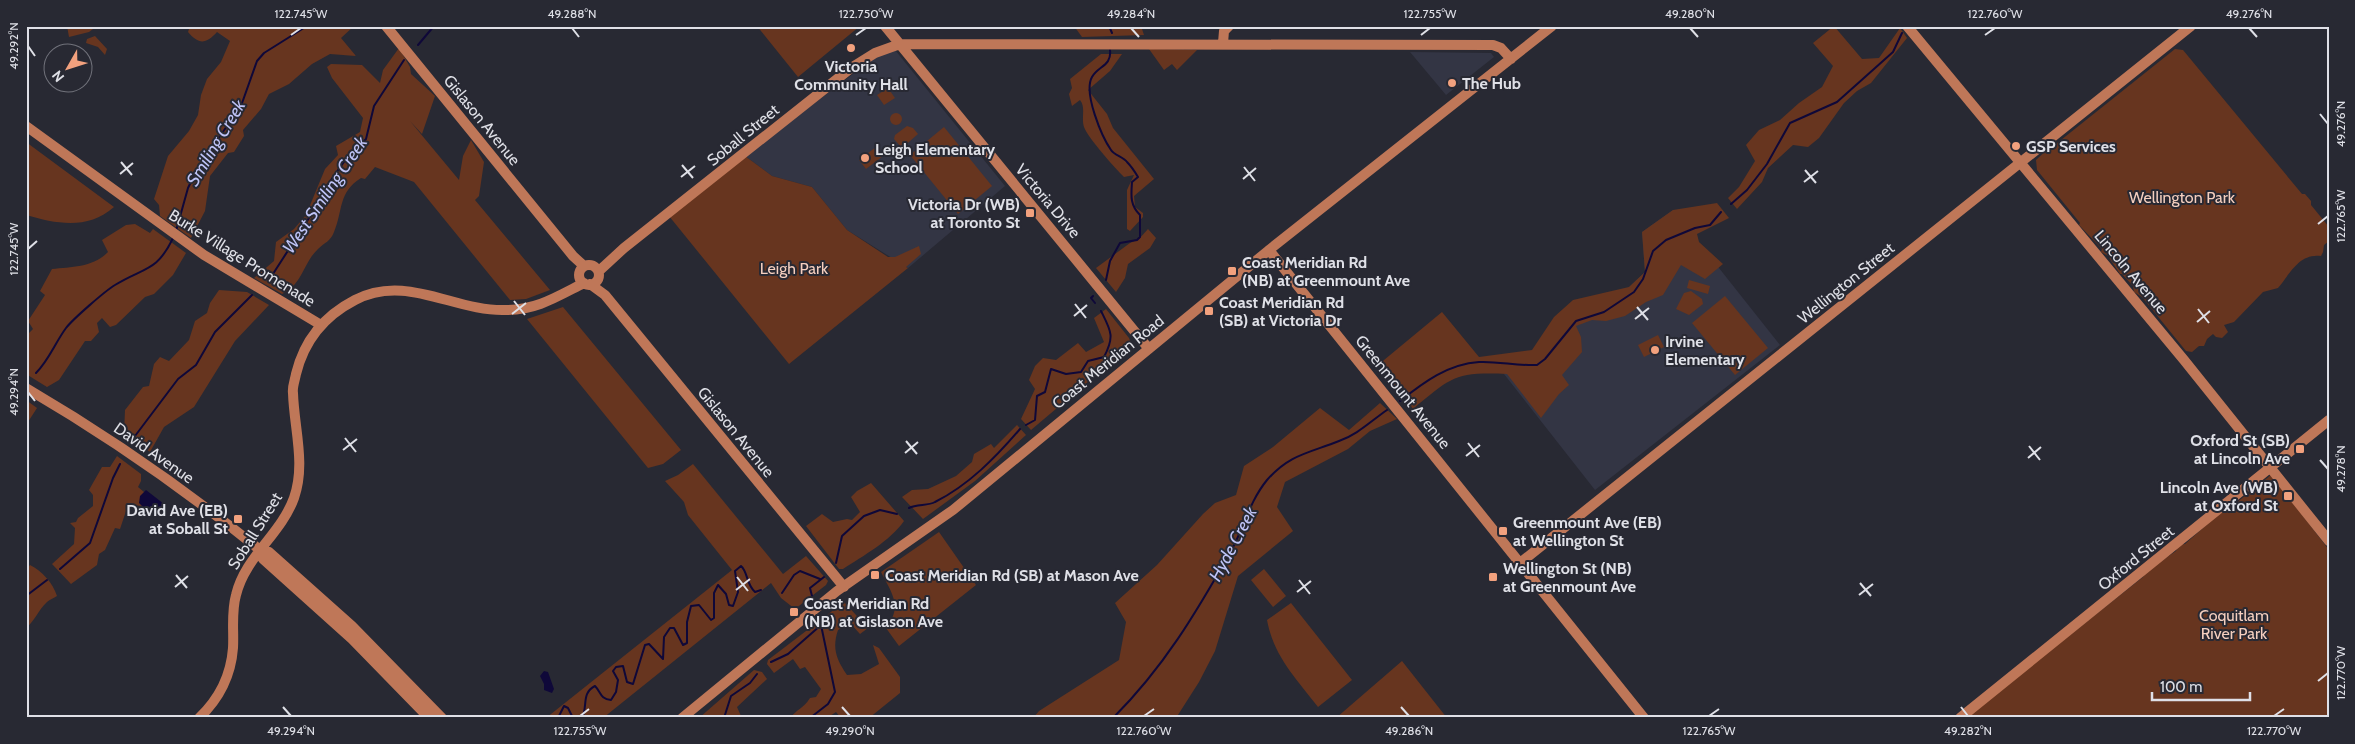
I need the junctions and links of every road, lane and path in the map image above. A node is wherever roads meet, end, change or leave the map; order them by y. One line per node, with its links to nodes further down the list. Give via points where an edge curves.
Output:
1 (386, 26): 13 (street, Gislason Avenue)
2 (885, 26): 8 (street, Victoria Drive)
3 (1230, 26): 7 (street, via 1224,31)
4 (1552, 26): 9 (street, Coast Meridian Road)
5 (1907, 26): 11 (street, Lincoln Avenue)
6 (2190, 26): 11 (street, Wellington Street)
7 (1223, 43): 8 (street, Soball Street); 9 (street, Soball Street, via 1493,44)
8 (900, 44): 13 (street, Soball Street, via 875,53 851,68); 15 (street, Victoria Drive)
9 (1511, 59): 12 (street, Coast Meridian Road)
10 (26, 126): 14 (street, Burke Village Promenade, via 186,243)
11 (2021, 163): 18 (street, Lincoln Avenue); 21 (street, Wellington Street)
12 (1269, 250): 15 (street, Coast Meridian Road); 21 (street, Greenmount Avenue)
13 (589, 275): 14 (street, Soball Street, via 548,302 507,310 484,309 411,290 382,292 356,299); 22 (street, Gislason Avenue)
14 (321, 325): 20 (street, Soball Street, via 301,353 292,390 300,467 294,496 278,527)
15 (1149, 349): 22 (street, Coast Meridian Road, via 953,510)
16 (26, 388): 20 (street, David Avenue, via 139,459)
17 (2329, 420): 18 (street, Oxford Street)
18 (2272, 467): 19 (street, Lincoln Avenue); 28 (street, Oxford Street)
19 (2329, 541)
20 (260, 550): 23 (street, Soball Street, via 245,572 236,595 227,676); 24 (street, David Avenue, via 263,559 352,640); 25 (street, David Avenue, via 269,552 327,603)
21 (1520, 563): 27 (street, Greenmount Avenue)
22 (844, 586): 26 (street, Coast Meridian Road)
23 (199, 718)
24 (429, 718)
25 (442, 718)
26 (682, 718)
27 (1644, 718)
28 (1960, 718)

